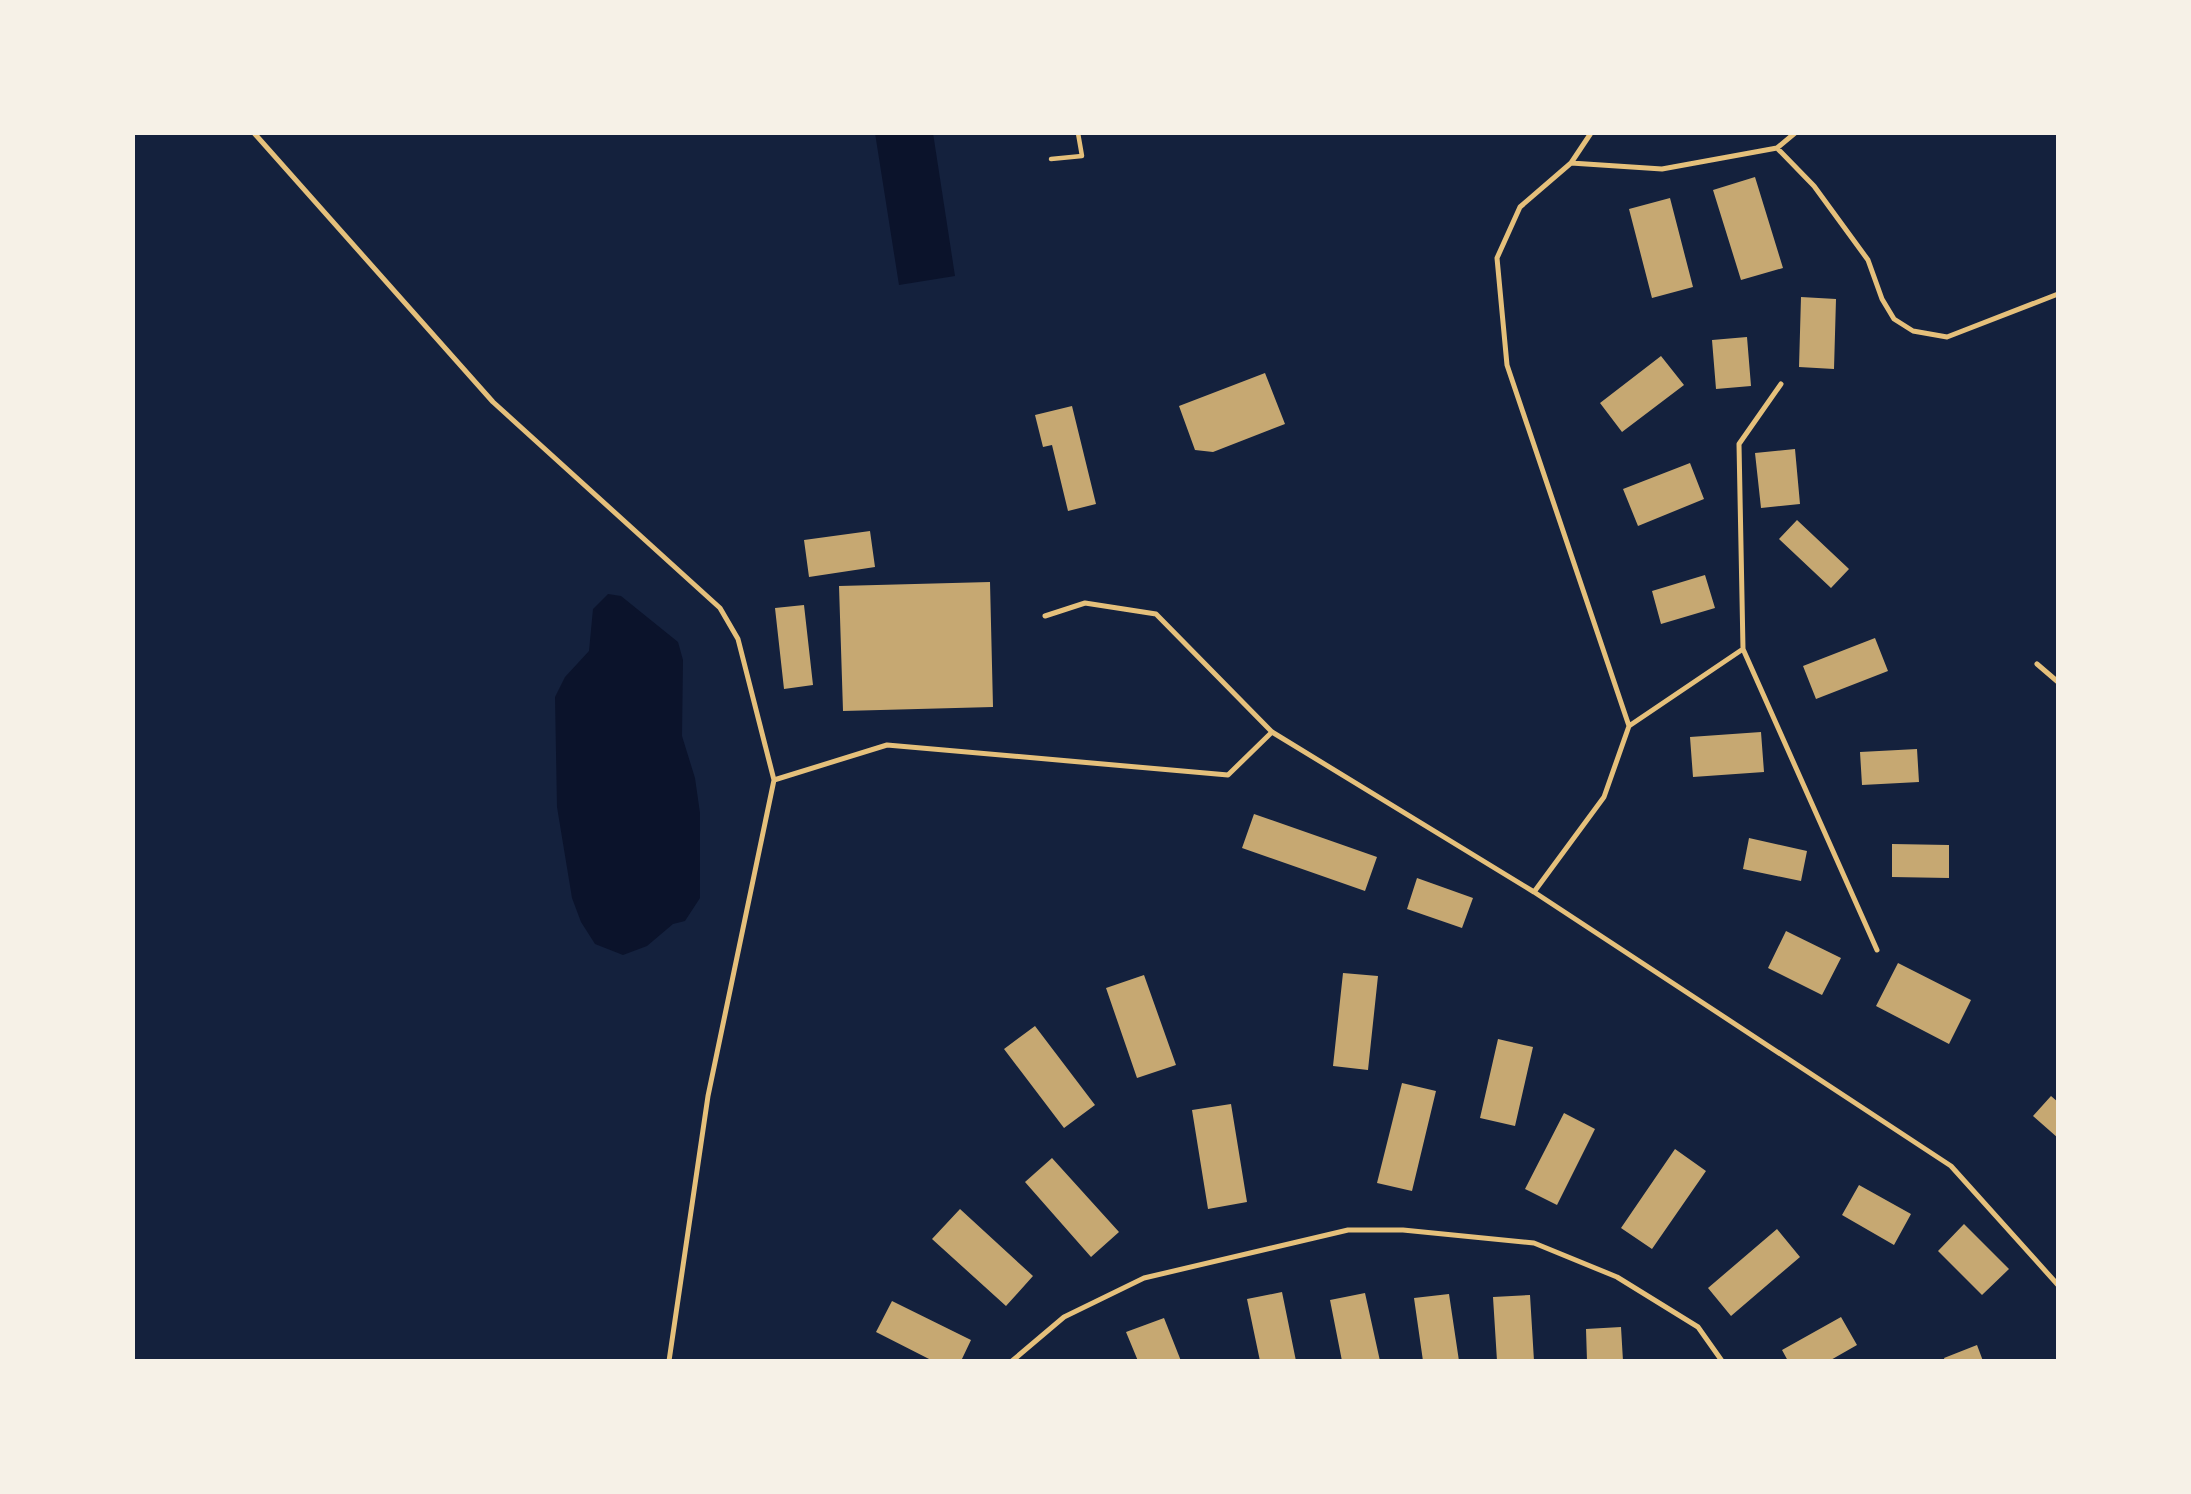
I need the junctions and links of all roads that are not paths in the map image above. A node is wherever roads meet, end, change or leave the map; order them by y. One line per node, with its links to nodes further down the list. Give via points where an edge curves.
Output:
1 (254, 133): 14 (lane, via 494,402 720,608 737,639)
2 (1591, 133): 5 (lane)
3 (1795, 133): 4 (lane)
4 (1776, 148): 5 (lane, via 1662,169); 6 (lane, via 1814,186 1868,260 1894,319 1913,331 1947,337)
5 (1571, 163): 12 (lane, via 1520,207 1497,258 1507,365)
6 (2058, 294)
7 (1780, 384): 9 (lane, via 1739,444)
8 (1045, 615): 13 (lane, via 1085,603 1157,614)
9 (1743, 649): 12 (lane); 16 (lane)
10 (2038, 664): 11 (lane)
11 (2058, 682)
12 (1629, 726): 15 (lane, via 1604,797)
13 (1272, 732): 14 (lane, via 1228,775 887,745); 15 (lane)
14 (774, 780): 18 (lane, via 708,1096)
15 (1534, 892): 17 (lane, via 1951,1166)
16 (1877, 950)
17 (2058, 1285)
18 (669, 1361)
19 (1012, 1361): 20 (lane, via 1064,1317 1144,1278 1348,1230 1404,1230 1534,1242 1617,1277 1698,1327)
20 (1722, 1361)

